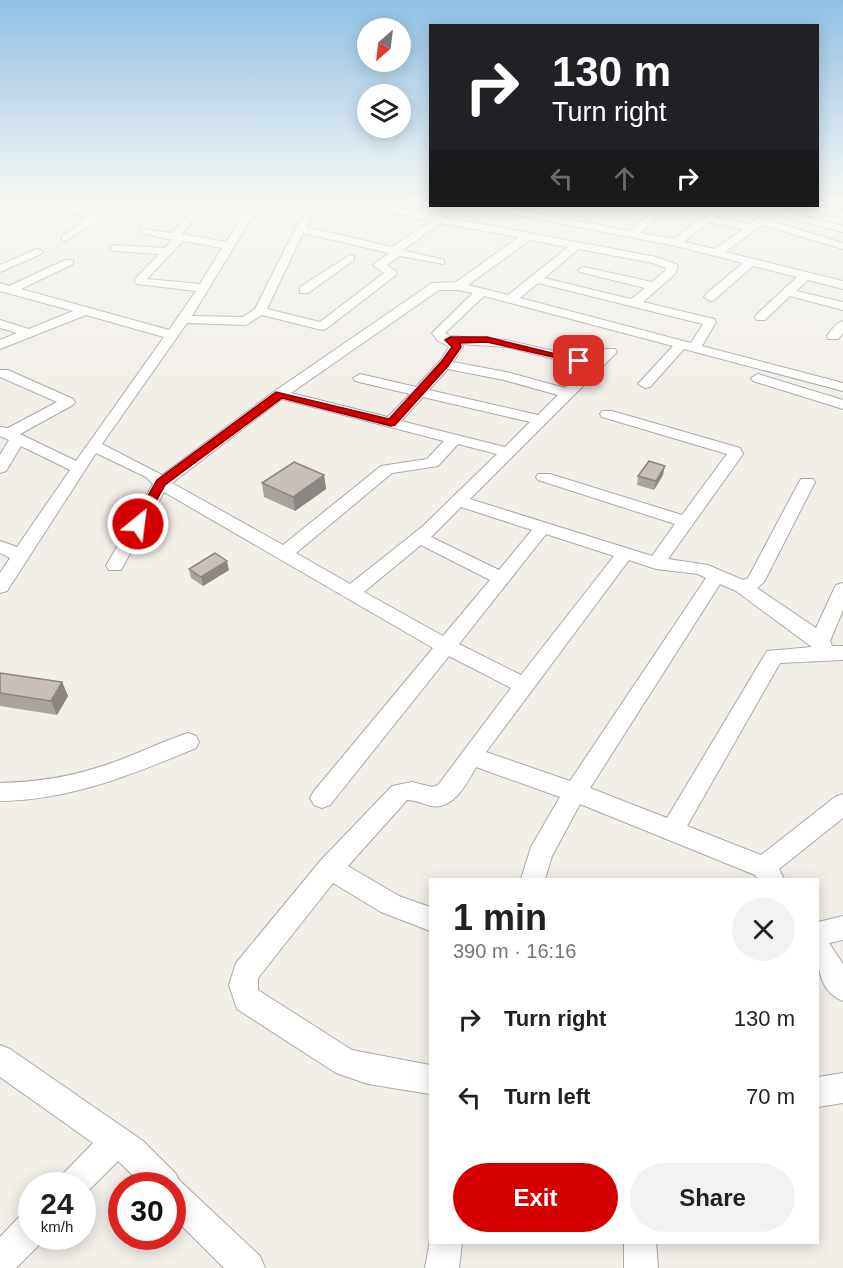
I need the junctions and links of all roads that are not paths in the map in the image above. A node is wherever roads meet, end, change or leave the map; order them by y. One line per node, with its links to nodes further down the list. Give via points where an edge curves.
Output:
1 (66, 263): 20 (street)
2 (156, 263): 19 (street, via 141,282)
3 (218, 263): 19 (street)
4 (294, 263): 15 (street)
5 (343, 263): 15 (street, via 317,281)
6 (381, 263): 28 (street, via 392,273 357,297 328,327)
7 (493, 263): 17 (street)
8 (555, 263): 14 (street)
9 (659, 263): 18 (street, via 672,266 671,272)
10 (750, 263): 23 (street)
11 (756, 263): 13 (street)
12 (584, 270): 18 (street)
13 (805, 276): 16 (street); 22 (street)
14 (535, 279): 24 (street); 25 (street)
15 (291, 282): 28 (street)
16 (843, 285)
17 (459, 286): 21 (street); 49 (street, via 442,285 427,290)
18 (654, 286): 25 (street)
19 (203, 288): 30 (street)
20 (5, 289): 27 (street)
21 (481, 292): 24 (street); 36 (street, via 438,333)
22 (788, 292): 26 (street); 29 (street)
23 (711, 297)
24 (510, 300): 38 (street)
25 (634, 303): 38 (street, via 710,322)
26 (843, 306)
27 (84, 311): 33 (street); 34 (street)
28 (260, 311): 30 (street, via 246,321)
29 (761, 317)
30 (184, 319): 34 (street)
31 (0, 324): 33 (street)
32 (843, 325): 35 (street)
33 (29, 333): 37 (street)
34 (172, 335): 56 (street)
35 (833, 336)
36 (450, 340): 40 (street, via 456,347); 41 (street, via 487,339)
37 (0, 345)
38 (687, 347): 45 (street); 46 (street)
39 (610, 352): 41 (street)
40 (445, 364): 47 (street); 48 (street)
41 (597, 365): 48 (street)
42 (3, 373): 54 (street, via 68,402)
43 (741, 373): 50 (street)
44 (360, 378): 47 (street)
45 (645, 384)
46 (843, 387)
47 (420, 392): 52 (street); 53 (street)
48 (568, 393): 52 (street)
49 (280, 394): 53 (street); 62 (street)
50 (843, 405)
51 (607, 414): 64 (street, via 735,451)
52 (540, 420): 57 (street)
53 (391, 423): 55 (street)
54 (9, 434): 58 (street); 59 (street)
55 (454, 439): 57 (street); 69 (street, via 432,463 387,470)
56 (93, 446): 59 (street); 62 (street, via 152,474)
57 (507, 452): 63 (street)
58 (0, 468)
59 (78, 468): 70 (street)
60 (544, 477): 64 (street)
61 (807, 482): 76 (street, via 755,582)
62 (161, 483): 69 (street); 72 (street)
63 (458, 501): 65 (street); 66 (street)
64 (686, 522): 71 (street)
65 (543, 527): 68 (street); 74 (street)
66 (420, 537): 74 (street); 78 (street)
67 (0, 547): 70 (street)
68 (625, 553): 71 (street); 81 (street)
69 (283, 554): 78 (street)
70 (20, 555): 75 (street)
71 (656, 563): 73 (street)
72 (116, 566)
73 (717, 575): 76 (street); 85 (street)
74 (500, 580): 79 (street)
75 (0, 587)
76 (743, 587): 80 (street)
77 (843, 589): 80 (street)
78 (351, 593): 79 (street)
79 (447, 646): 81 (street); 86 (street)
80 (829, 649): 88 (street, via 774,656)
81 (524, 686): 83 (street)
82 (188, 742): 84 (street, via 59,789)
83 (471, 756): 85 (street); 89 (street, via 441,796 413,789 400,793)
84 (0, 792)
85 (574, 792): 88 (street); 91 (street, via 540,854)
86 (322, 798)
87 (843, 804): 90 (street)
88 (672, 831): 90 (street)
89 (330, 868): 92 (street, via 390,904); 98 (street, via 246,972 243,985 247,999 346,1063)
90 (768, 873)
91 (533, 878)
92 (429, 919)
93 (843, 928): 94 (street)
94 (819, 934)
95 (819, 950): 96 (street)
96 (843, 988)
97 (0, 1059): 101 (street)
98 (429, 1079)
99 (843, 1088): 100 (street)
100 (819, 1092)
101 (116, 1141): 102 (street); 103 (street)
102 (86, 1172)
103 (152, 1172)
104 (186, 1207): 109 (street)
105 (18, 1242): 108 (street)
106 (446, 1244): 110 (street)
107 (640, 1244): 111 (street)
108 (0, 1261)
109 (248, 1268)
110 (442, 1268)
111 (641, 1268)

